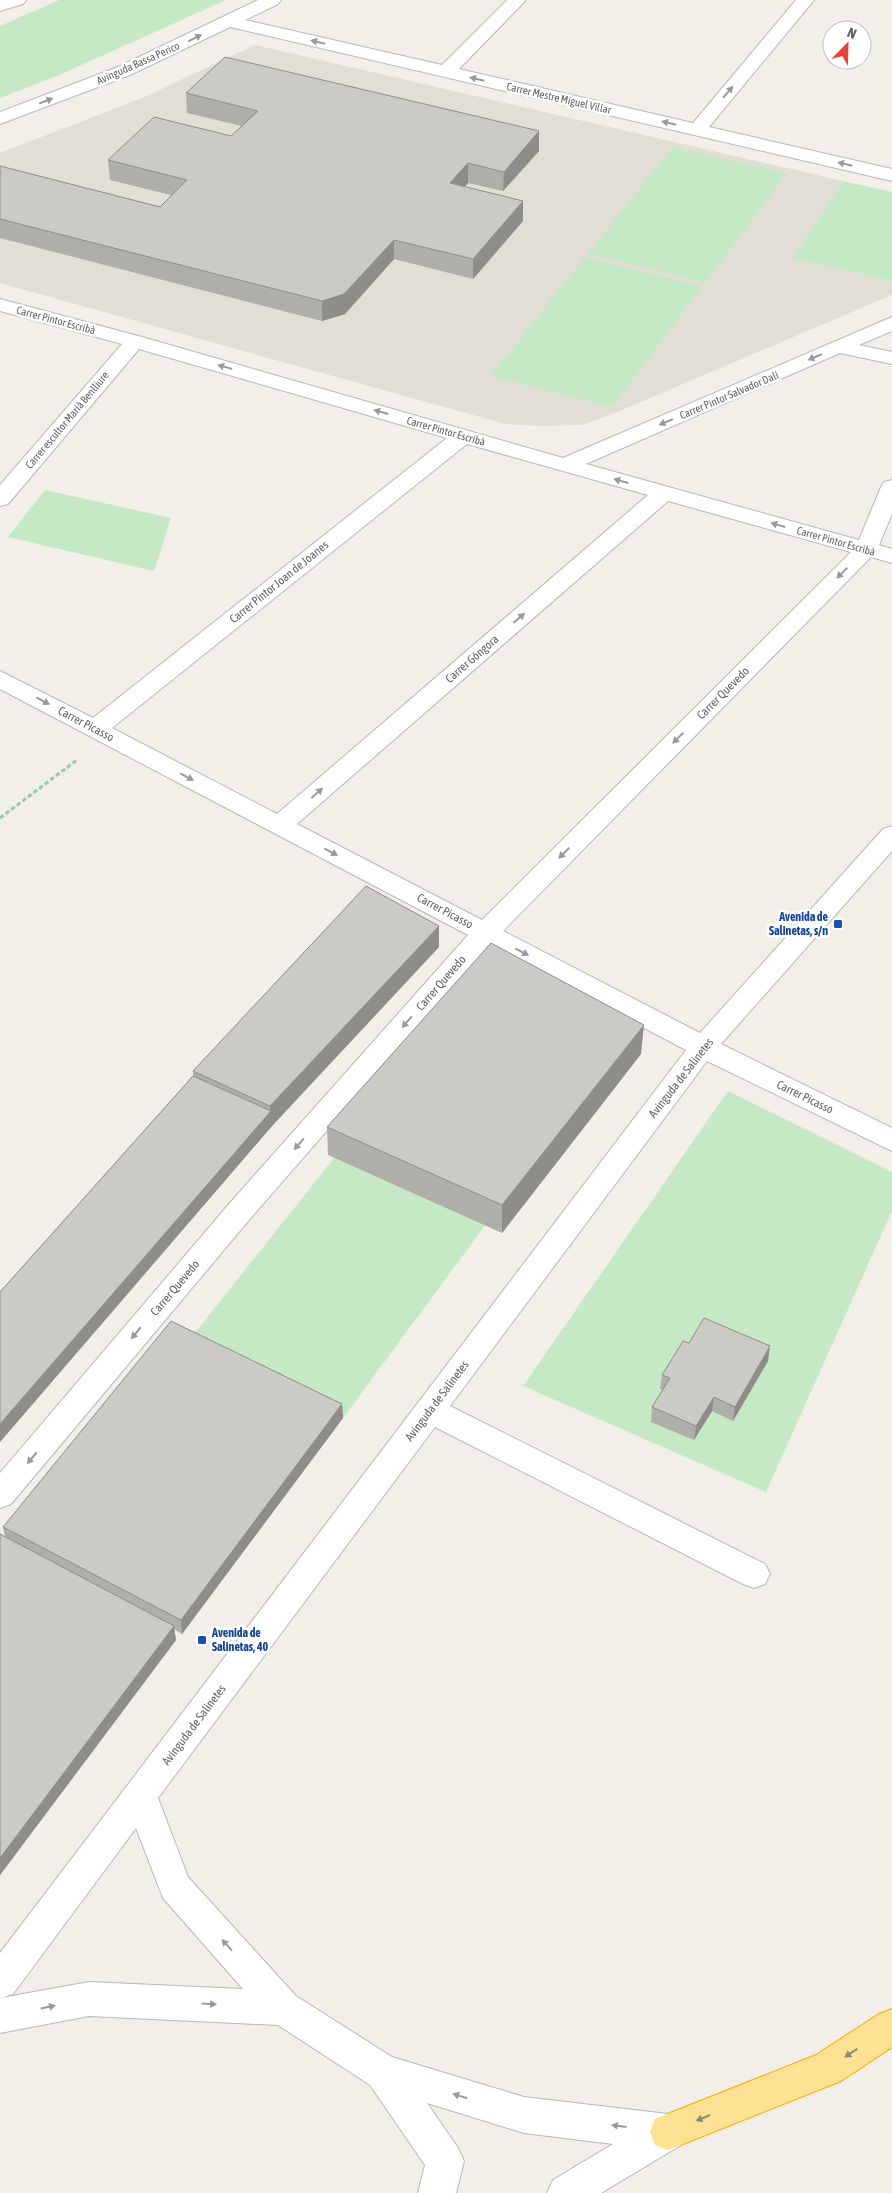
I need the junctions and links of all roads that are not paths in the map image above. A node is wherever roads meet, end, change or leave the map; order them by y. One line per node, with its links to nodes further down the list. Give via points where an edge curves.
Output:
1 (17, 0): 5 (street)
2 (272, 0): 6 (street, Avinguda Bassa Perico)
3 (517, 0): 7 (street)
4 (805, 0): 9 (street, one-way to 4)
5 (0, 6)
6 (227, 21): 7 (street, Carrer Mestre Miguel Villar, one-way to 6); 8 (street, Avinguda Bassa Perico, one-way to 6, via 124,71)
7 (446, 72): 9 (street, Carrer Mestre Miguel Villar, one-way to 7)
8 (0, 118)
9 (697, 130): 10 (street, Carrer Mestre Miguel Villar, one-way to 9)
10 (892, 175)
11 (0, 305): 13 (street, Carrer Pintor Escribà)
12 (892, 324): 14 (street, Carrer Pintor Salvador Dalí)
13 (135, 341): 16 (street, Carrer Pintor Escribà, one-way to 13); 20 (street, Carrer escultor Marià Benlliure)
14 (839, 347): 15 (street); 17 (street, Carrer Pintor Salvador Dalí, one-way to 17)
15 (892, 358)
16 (463, 436): 17 (street, Carrer Pintor Escribà); 24 (street, Carrer Pintor Joan de Joanes)
17 (565, 465): 19 (street, Carrer Pintor Escribà, one-way to 17)
18 (892, 487): 21 (street, Carrer Quevedo)
19 (664, 493): 21 (street, Carrer Pintor Escribà, one-way to 19); 25 (street, Carrer Góngora, one-way to 19)
20 (0, 499)
21 (866, 549): 22 (street, Carrer Pintor Escribà); 27 (street, Carrer Quevedo, one-way to 27)
22 (892, 556)
23 (0, 679): 24 (street, Carrer Picasso, one-way to 24)
24 (104, 733): 25 (street, Carrer Picasso, one-way to 25)
25 (280, 825): 27 (street, Carrer Picasso, one-way to 27)
26 (892, 835): 28 (street, Avinguda de Salinetes)
27 (485, 932): 28 (street, Carrer Picasso, one-way to 28); 31 (street, Carrer Quevedo, one-way to 31, via 233,1219)
28 (703, 1047): 29 (street, Carrer Picasso); 30 (street, Avinguda de Salinetes)
29 (892, 1140)
30 (430, 1410): 32 (street); 33 (street, Avinguda de Salinetes)
31 (0, 1495)
32 (754, 1574)
33 (140, 1797): 34 (street, Avinguda de Salinetes); 35 (street, one-way to 33, via 175,1887)
34 (0, 1982)
35 (283, 2008): 36 (street, one-way to 35, via 89,1999); 38 (street)
36 (0, 2016)
37 (892, 2026): 39 (highway, one-way to 39, via 828,2068)
38 (383, 2072): 39 (street, one-way to 38, via 524,2115); 40 (street, via 445,2161)
39 (668, 2132): 41 (street)
40 (437, 2193)
41 (566, 2193)

